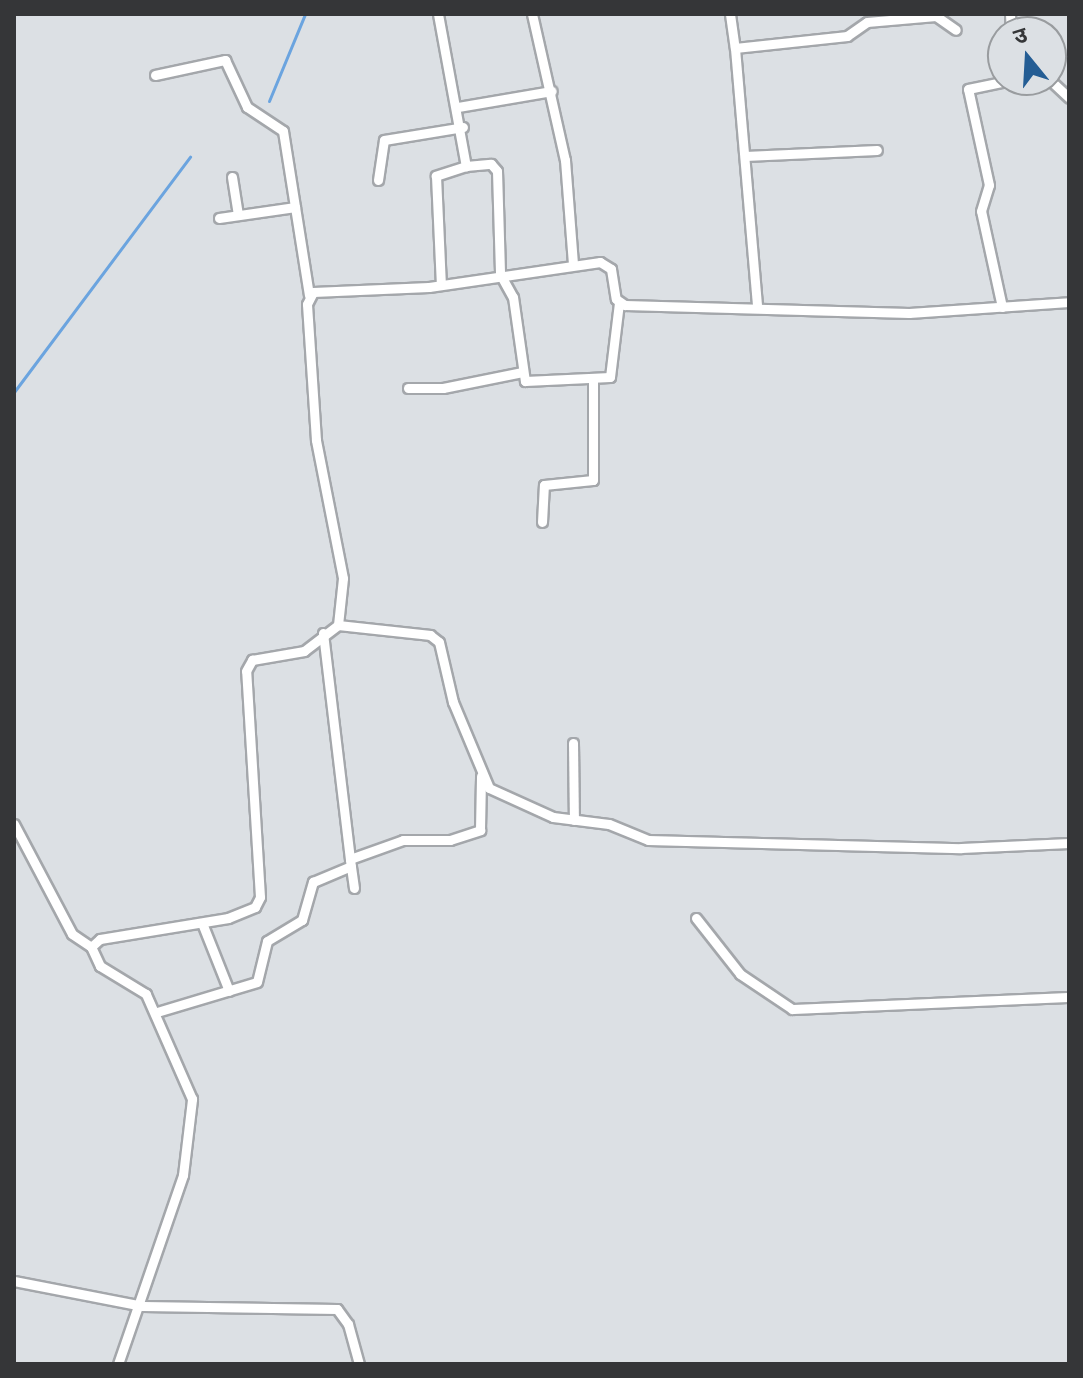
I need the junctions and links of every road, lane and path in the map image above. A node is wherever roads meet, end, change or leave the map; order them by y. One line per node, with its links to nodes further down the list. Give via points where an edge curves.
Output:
1 (438, 14): 9 (street, via 444,69)
2 (532, 14): 8 (street)
3 (730, 14): 5 (street)
4 (956, 30): 5 (street, via 936,16 867,22 847,36)
5 (735, 48): 12 (street)
6 (155, 75): 16 (street, via 229,63 247,107 283,131)
7 (987, 85): 26 (street, via 968,89 989,185 981,211)
8 (552, 91): 9 (street); 19 (street)
9 (458, 107): 10 (street)
10 (463, 127): 13 (street); 15 (street, via 384,140)
11 (877, 150): 12 (street)
12 (745, 156): 25 (street)
13 (466, 166): 20 (street, via 491,164 497,171); 21 (street, via 436,176)
14 (232, 177): 17 (street)
15 (378, 180)
16 (295, 207): 17 (street); 22 (street)
17 (238, 215): 18 (street)
18 (219, 218)
19 (573, 265): 20 (street); 24 (street, via 607,264)
20 (500, 274): 21 (street); 27 (street, via 513,297)
21 (441, 285): 22 (street)
22 (309, 295): 31 (street, via 316,440 343,578)
23 (1069, 302): 26 (street)
24 (619, 303): 25 (street); 28 (street, via 614,373)
25 (757, 305): 26 (street, via 909,313)
26 (1002, 307)
27 (522, 372): 28 (street, via 530,382); 29 (street)
28 (593, 379): 30 (street, via 593,480 544,485)
29 (408, 388)
30 (542, 522)
31 (338, 625): 32 (street); 34 (street, via 435,638)
32 (323, 633): 38 (street); 41 (street, via 304,651 247,664 260,897 244,913)
33 (573, 743): 35 (street)
34 (481, 776): 35 (street, via 498,796); 38 (street, via 480,830 450,840 403,840)
35 (574, 820): 37 (street, via 609,824 663,842 961,848)
36 (14, 824): 42 (street, via 72,934)
37 (1069, 843)
38 (350, 862): 39 (street); 43 (street, via 313,882 302,920 267,941 262,977)
39 (354, 888)
40 (696, 918): 44 (street, via 740,974 792,1009)
41 (202, 923): 42 (street, via 100,939); 43 (street)
42 (91, 947): 45 (street, via 100,966 138,986)
43 (229, 991): 45 (street)
44 (1069, 997)
45 (157, 1012): 47 (street, via 187,1076 193,1123)
46 (14, 1281): 47 (street)
47 (143, 1306): 48 (street); 49 (street, via 337,1309 348,1324)
48 (118, 1364)
49 (359, 1364)

